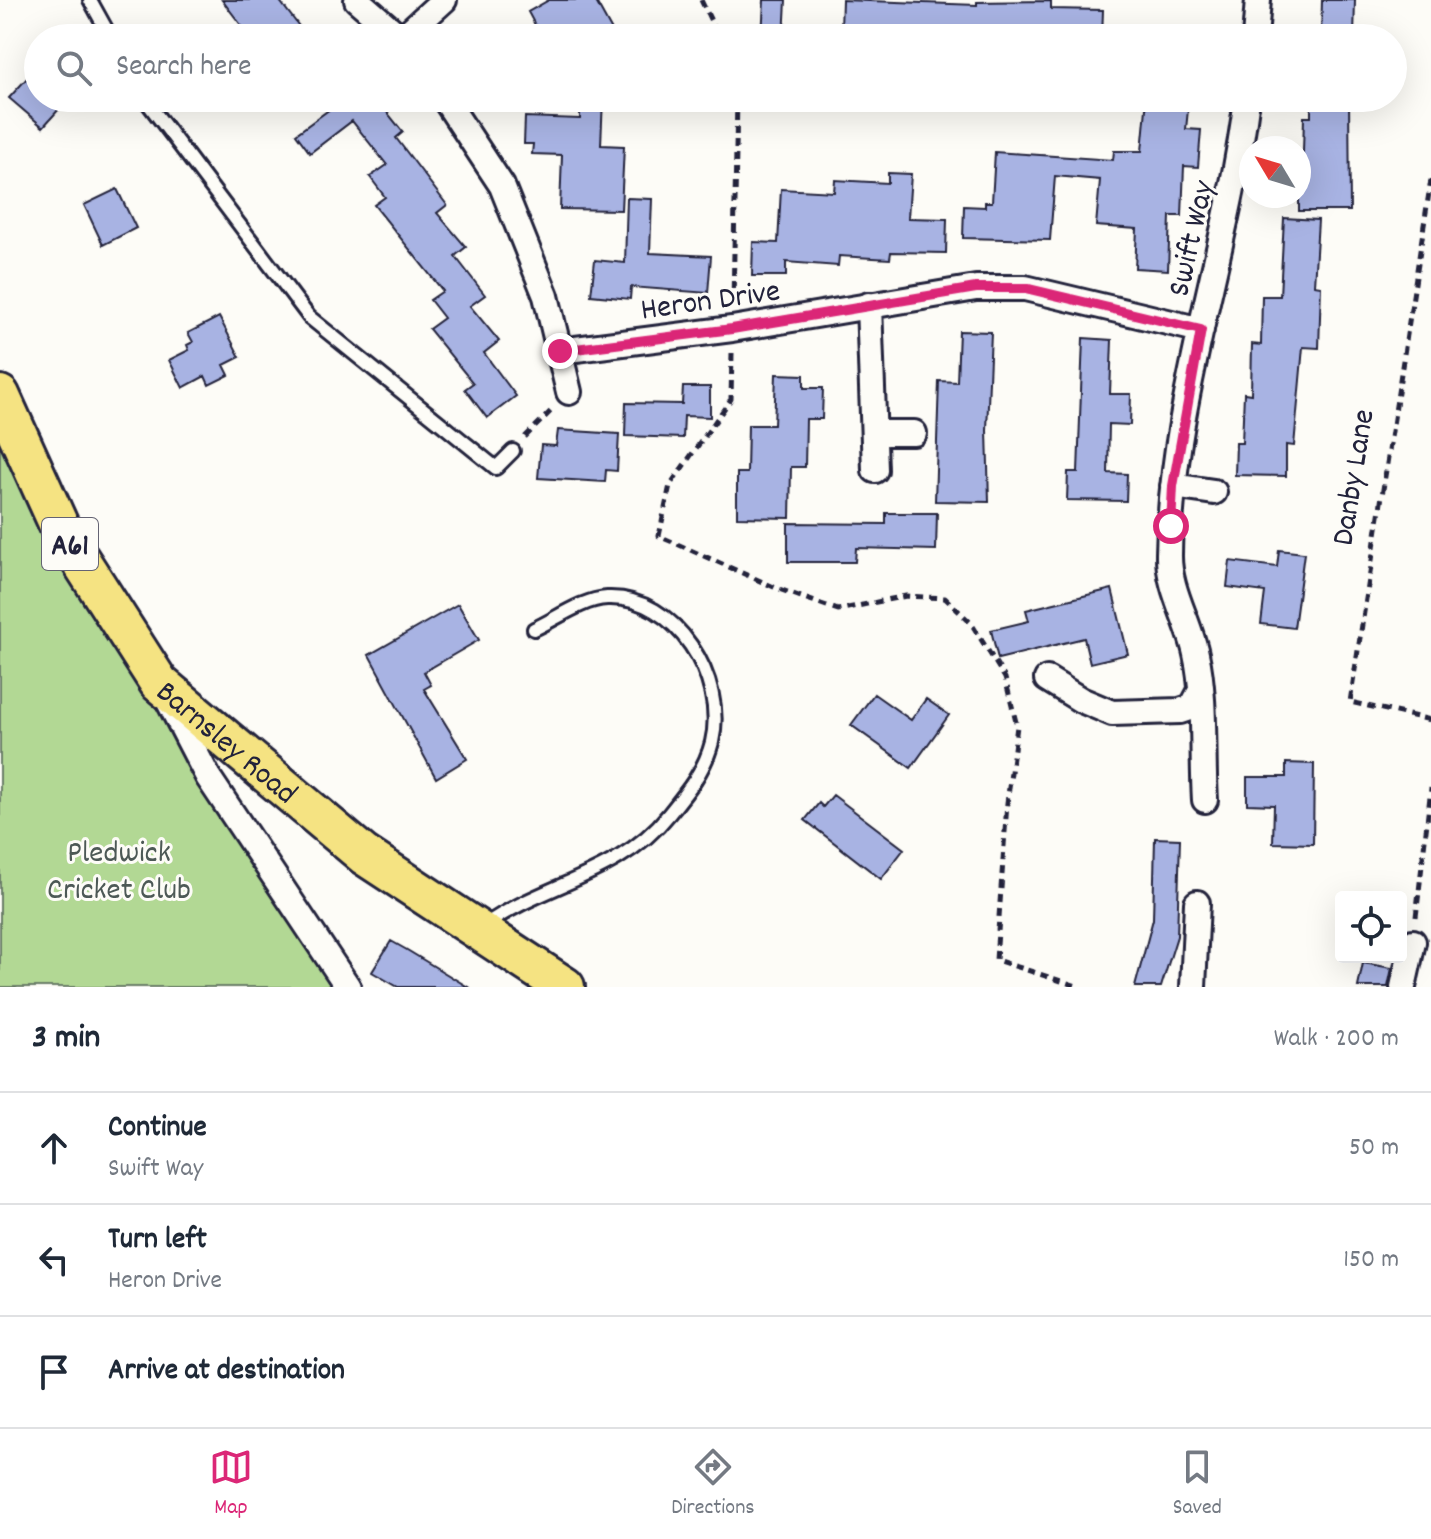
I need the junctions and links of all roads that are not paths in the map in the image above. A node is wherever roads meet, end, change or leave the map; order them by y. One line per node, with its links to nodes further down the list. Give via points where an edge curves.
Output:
1 (90, 0): 5 (lane)
2 (357, 0): 6 (street)
3 (444, 0): 7 (street)
4 (1258, 0): 8 (street)
5 (103, 24)
6 (385, 24)
7 (417, 24)
8 (1256, 24)
9 (155, 112): 19 (lane, via 309,317 496,468)
10 (453, 112): 14 (street, via 502,186 546,296)
11 (1245, 112): 13 (street, Swift Way, via 1227,226)
12 (869, 305): 13 (street, Heron Drive, via 976,288 1025,288); 14 (street, Heron Drive); 17 (street)
13 (1201, 330): 21 (street, Swift Way)
14 (560, 351): 15 (street)
15 (569, 392)
16 (0, 395): 25 (main road, Barnsley Road / A61, via 61,530)
17 (876, 433): 18 (street); 20 (street)
18 (914, 433)
19 (513, 451)
20 (875, 470)
21 (1173, 486): 22 (street); 26 (street, Swift Way, via 1169,558 1197,658)
22 (1214, 492)
23 (534, 629): 29 (lane, via 601,599 648,609 680,633 698,656 712,700 713,738 696,778 667,817 628,854)
24 (1047, 679): 26 (street, via 1112,713 1180,711 1192,707)
25 (159, 683): 29 (main road, Barnsley Road / A61, via 364,855); 31 (street, via 208,777)
26 (1199, 694): 27 (street, Swift Way)
27 (1205, 800)
28 (1197, 903): 33 (street)
29 (478, 930): 32 (main road, Barnsley Road / A61)
30 (1413, 942): 34 (street)
31 (348, 987)
32 (565, 987)
33 (1193, 987)
34 (1403, 987)

